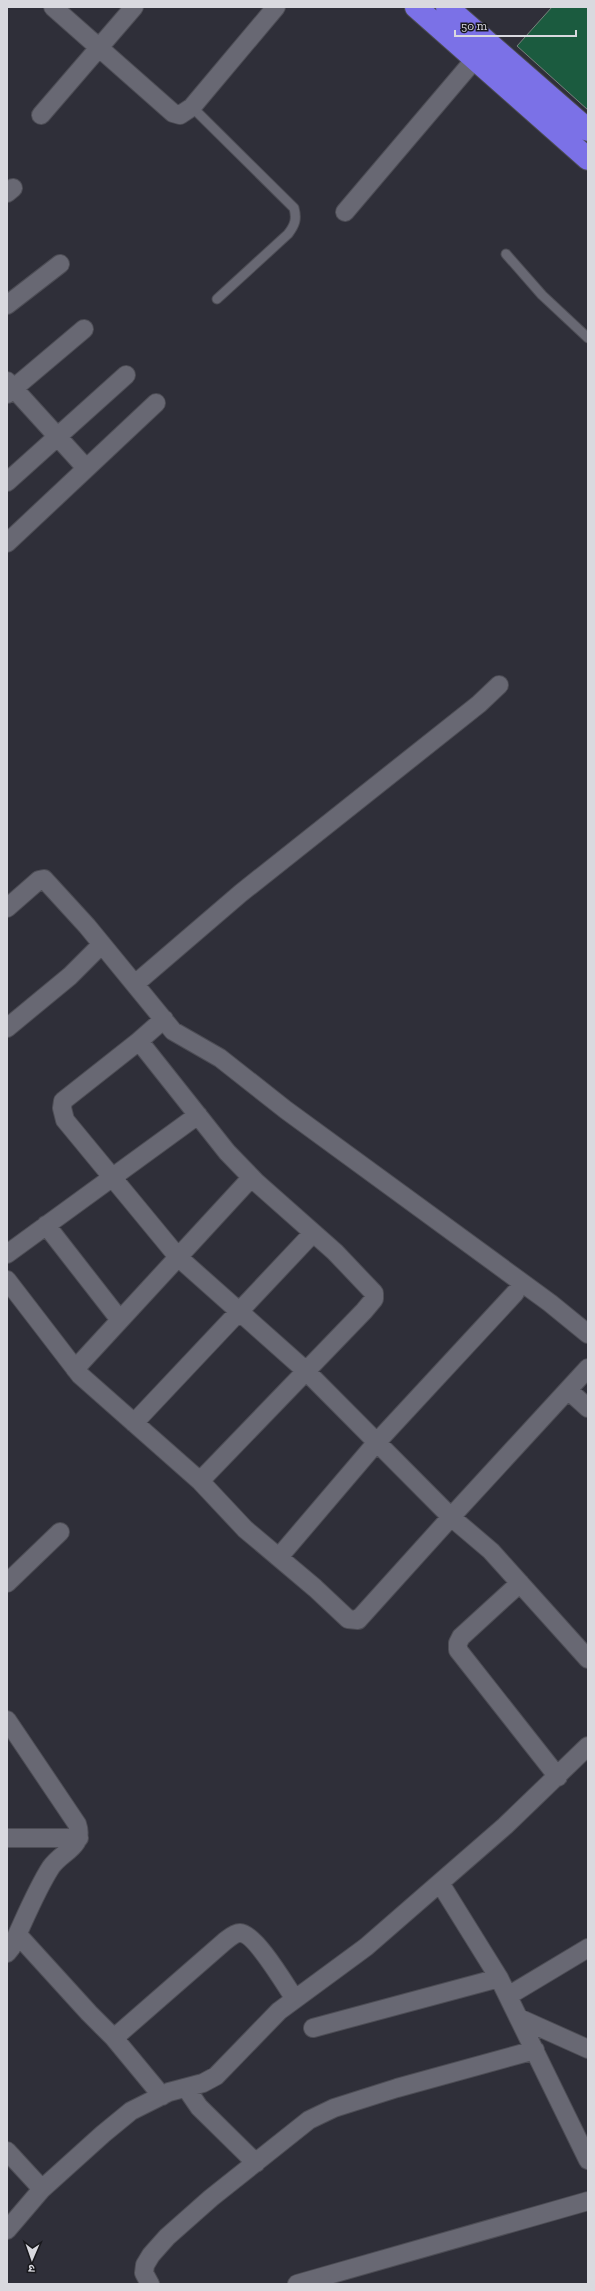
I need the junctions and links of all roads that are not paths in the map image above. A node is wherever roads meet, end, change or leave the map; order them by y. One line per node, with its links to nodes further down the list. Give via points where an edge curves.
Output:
1 (53, 7): 6 (street)
2 (134, 7): 6 (street)
3 (276, 7): 8 (street)
4 (416, 7): 7 (highway)
5 (447, 7): 10 (highway)
6 (99, 47): 8 (street, via 173,113 180,115); 9 (street)
7 (475, 59): 11 (highway); 12 (street)
8 (192, 107): 15 (lane, via 294,208 296,216 294,227 288,234)
9 (41, 115)
10 (588, 130)
11 (588, 159)
12 (345, 212)
13 (506, 254): 18 (lane, via 542,295)
14 (60, 264): 16 (street)
15 (217, 299)
16 (7, 306)
17 (84, 329): 20 (street)
18 (588, 338)
19 (126, 375): 22 (street)
20 (9, 388): 22 (street)
21 (156, 403): 23 (street)
22 (56, 436): 23 (street); 24 (street)
23 (86, 468): 25 (street)
24 (7, 482)
25 (7, 543)
26 (500, 685): 29 (street, via 480,704 247,888)
27 (7, 908): 28 (street, via 39,880 44,879)
28 (102, 944): 29 (street); 31 (street, via 70,976)
29 (135, 984): 30 (street)
30 (164, 1019): 32 (street); 44 (street, via 173,1031 220,1058)
31 (7, 1028)
32 (139, 1041): 33 (street); 34 (street, via 63,1100 65,1120)
33 (198, 1115): 34 (street); 35 (street)
34 (112, 1177): 36 (street); 39 (street)
35 (251, 1178): 37 (street); 39 (street)
36 (46, 1225): 38 (street); 43 (street)
37 (314, 1233): 42 (street); 47 (street, via 371,1288 374,1299)
38 (7, 1254)
39 (178, 1257): 42 (street); 43 (street)
40 (7, 1280): 46 (street)
41 (516, 1293): 51 (street)
42 (239, 1311): 47 (street); 50 (street)
43 (120, 1320): 46 (street)
44 (588, 1334)
45 (588, 1368): 48 (street)
46 (75, 1369): 50 (street)
47 (305, 1370): 51 (street); 52 (street)
48 (568, 1390): 49 (street); 53 (street)
49 (588, 1408)
50 (134, 1423): 52 (street)
51 (377, 1442): 53 (street); 55 (street)
52 (200, 1481): 55 (street, via 245,1530)
53 (451, 1517): 55 (street, via 358,1620 348,1619); 57 (street, via 491,1551)
54 (60, 1532): 56 (street)
55 (278, 1557)
56 (7, 1583)
57 (520, 1583): 58 (street); 61 (street, via 461,1637 458,1650)
58 (588, 1660)
59 (7, 1720): 63 (street, via 77,1824)
60 (588, 1746): 61 (street)
61 (558, 1777): 64 (street)
62 (7, 1838): 63 (street)
63 (79, 1838): 65 (street, via 51,1867)
64 (440, 1883): 68 (street); 70 (street, via 366,1947)
65 (18, 1934): 66 (street); 73 (street)
66 (7, 1953)
67 (584, 1954): 69 (street)
68 (499, 1978): 69 (street); 72 (street)
69 (508, 1996): 71 (street)
70 (295, 1998): 73 (street, via 260,1948 241,1933 224,1942); 76 (street, via 216,2076)
71 (518, 2018): 74 (street); 75 (street)
72 (313, 2028)
73 (114, 2038): 77 (street)
74 (588, 2049)
75 (535, 2050): 79 (street); 80 (street, via 334,2108 309,2120)
76 (186, 2088): 77 (street); 80 (street, via 199,2107)
77 (162, 2096): 81 (street, via 131,2112)
78 (7, 2151): 81 (street)
79 (588, 2160)
80 (256, 2163): 84 (street, via 211,2198 167,2237 151,2255 144,2273)
81 (42, 2189): 83 (street)
82 (588, 2201): 85 (street)
83 (7, 2230)
84 (150, 2284)
85 (297, 2284)

